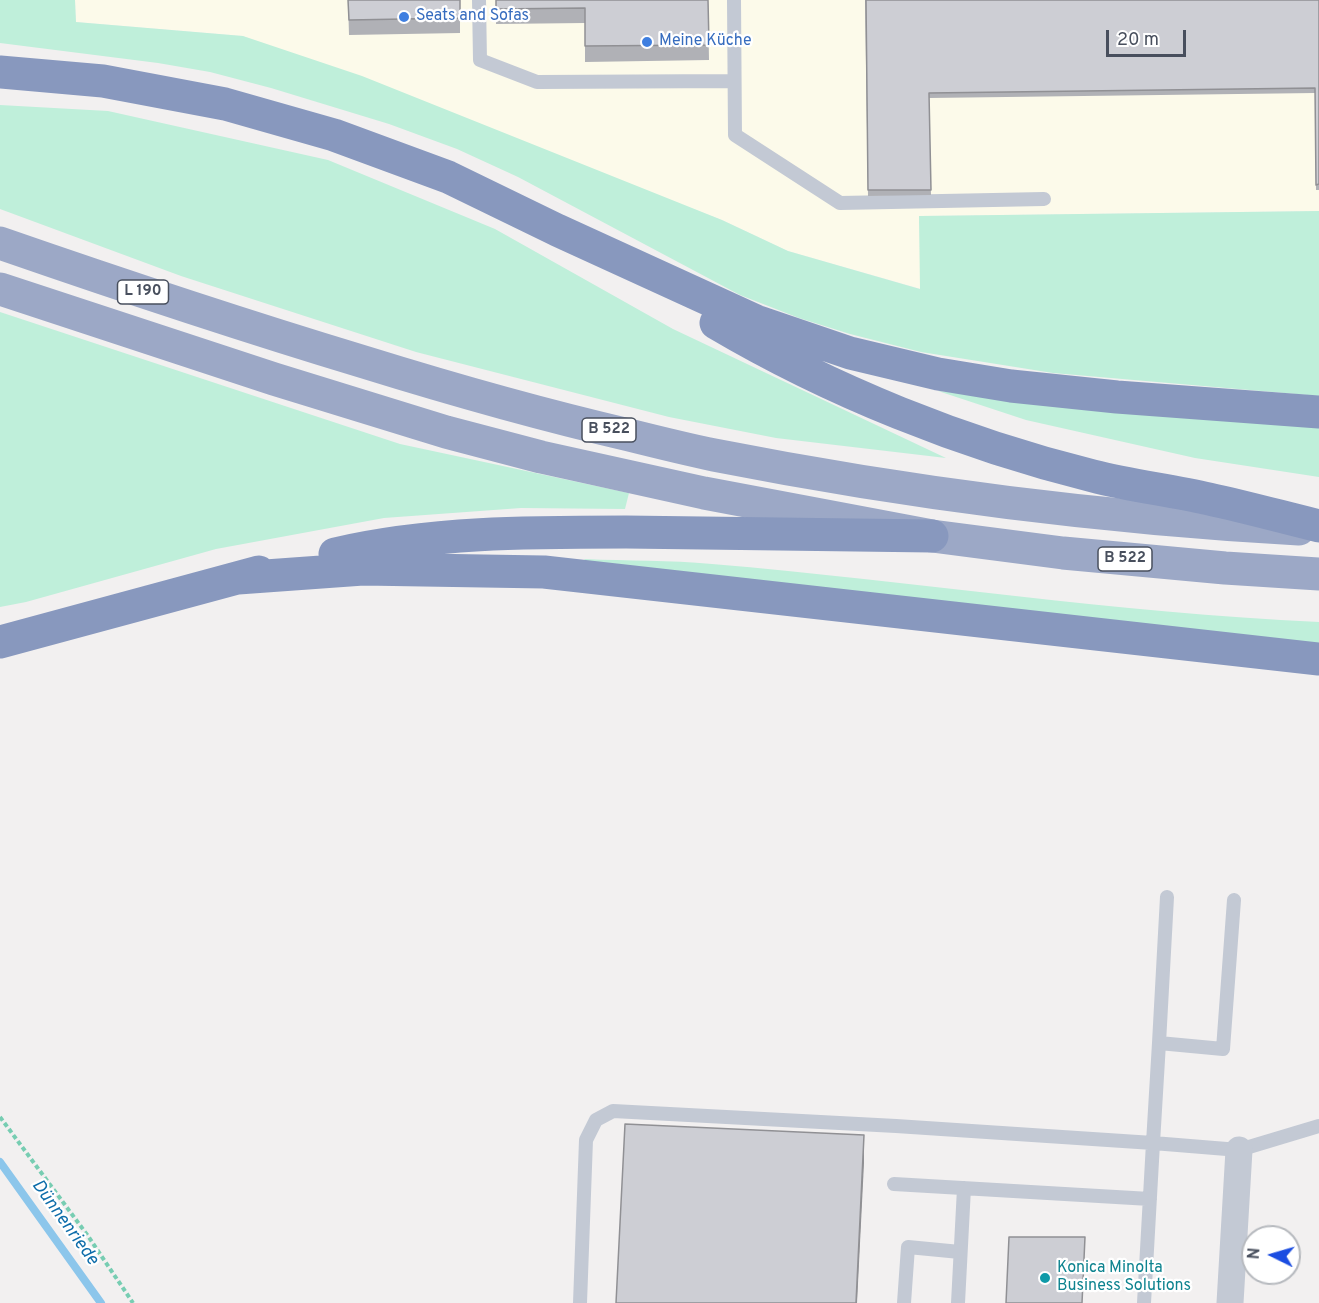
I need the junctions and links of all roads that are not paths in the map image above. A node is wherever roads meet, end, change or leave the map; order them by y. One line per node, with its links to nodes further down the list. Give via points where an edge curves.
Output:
1 (479, 0): 4 (lane, via 480,60 537,82)
2 (734, 0): 4 (lane)
3 (0, 72): 6 (highway, via 104,81 225,104 334,135 448,177)
4 (734, 81): 5 (lane, via 735,135 840,203)
5 (1044, 199)
6 (556, 230): 11 (highway, via 756,321 850,353 938,374 1117,397); 12 (highway, via 740,338 904,414 986,444 1094,476 1207,498)
7 (0, 243): 9 (highway, L 190)
8 (0, 289): 10 (highway, L 190)
9 (286, 338): 12 (highway, B 522, via 549,416 712,455 937,493 1066,510 1226,525)
10 (274, 379): 13 (highway, B 522, via 541,457 704,493)
11 (1319, 412)
12 (1319, 528)
13 (932, 536): 14 (highway, B 522, via 1064,553); 15 (highway, via 488,534 345,552)
14 (1319, 574)
15 (238, 578): 16 (highway); 17 (highway, via 363,569 544,572)
16 (0, 642)
17 (1319, 659)
18 (1167, 897): 20 (lane)
19 (1234, 900): 20 (lane, via 1223,1049)
20 (1159, 1043): 22 (lane)
21 (1319, 1126): 23 (lane)
22 (1153, 1143): 23 (lane); 26 (lane); 28 (lane, via 613,1111 596,1120 586,1140)
23 (1239, 1150): 32 (street)
24 (894, 1184): 25 (lane)
25 (964, 1188): 26 (lane); 27 (lane)
26 (1150, 1199): 31 (lane)
27 (960, 1252): 29 (lane, via 908,1248); 30 (lane)
28 (580, 1303)
29 (904, 1303)
30 (958, 1303)
31 (1144, 1303)
32 (1230, 1303)

